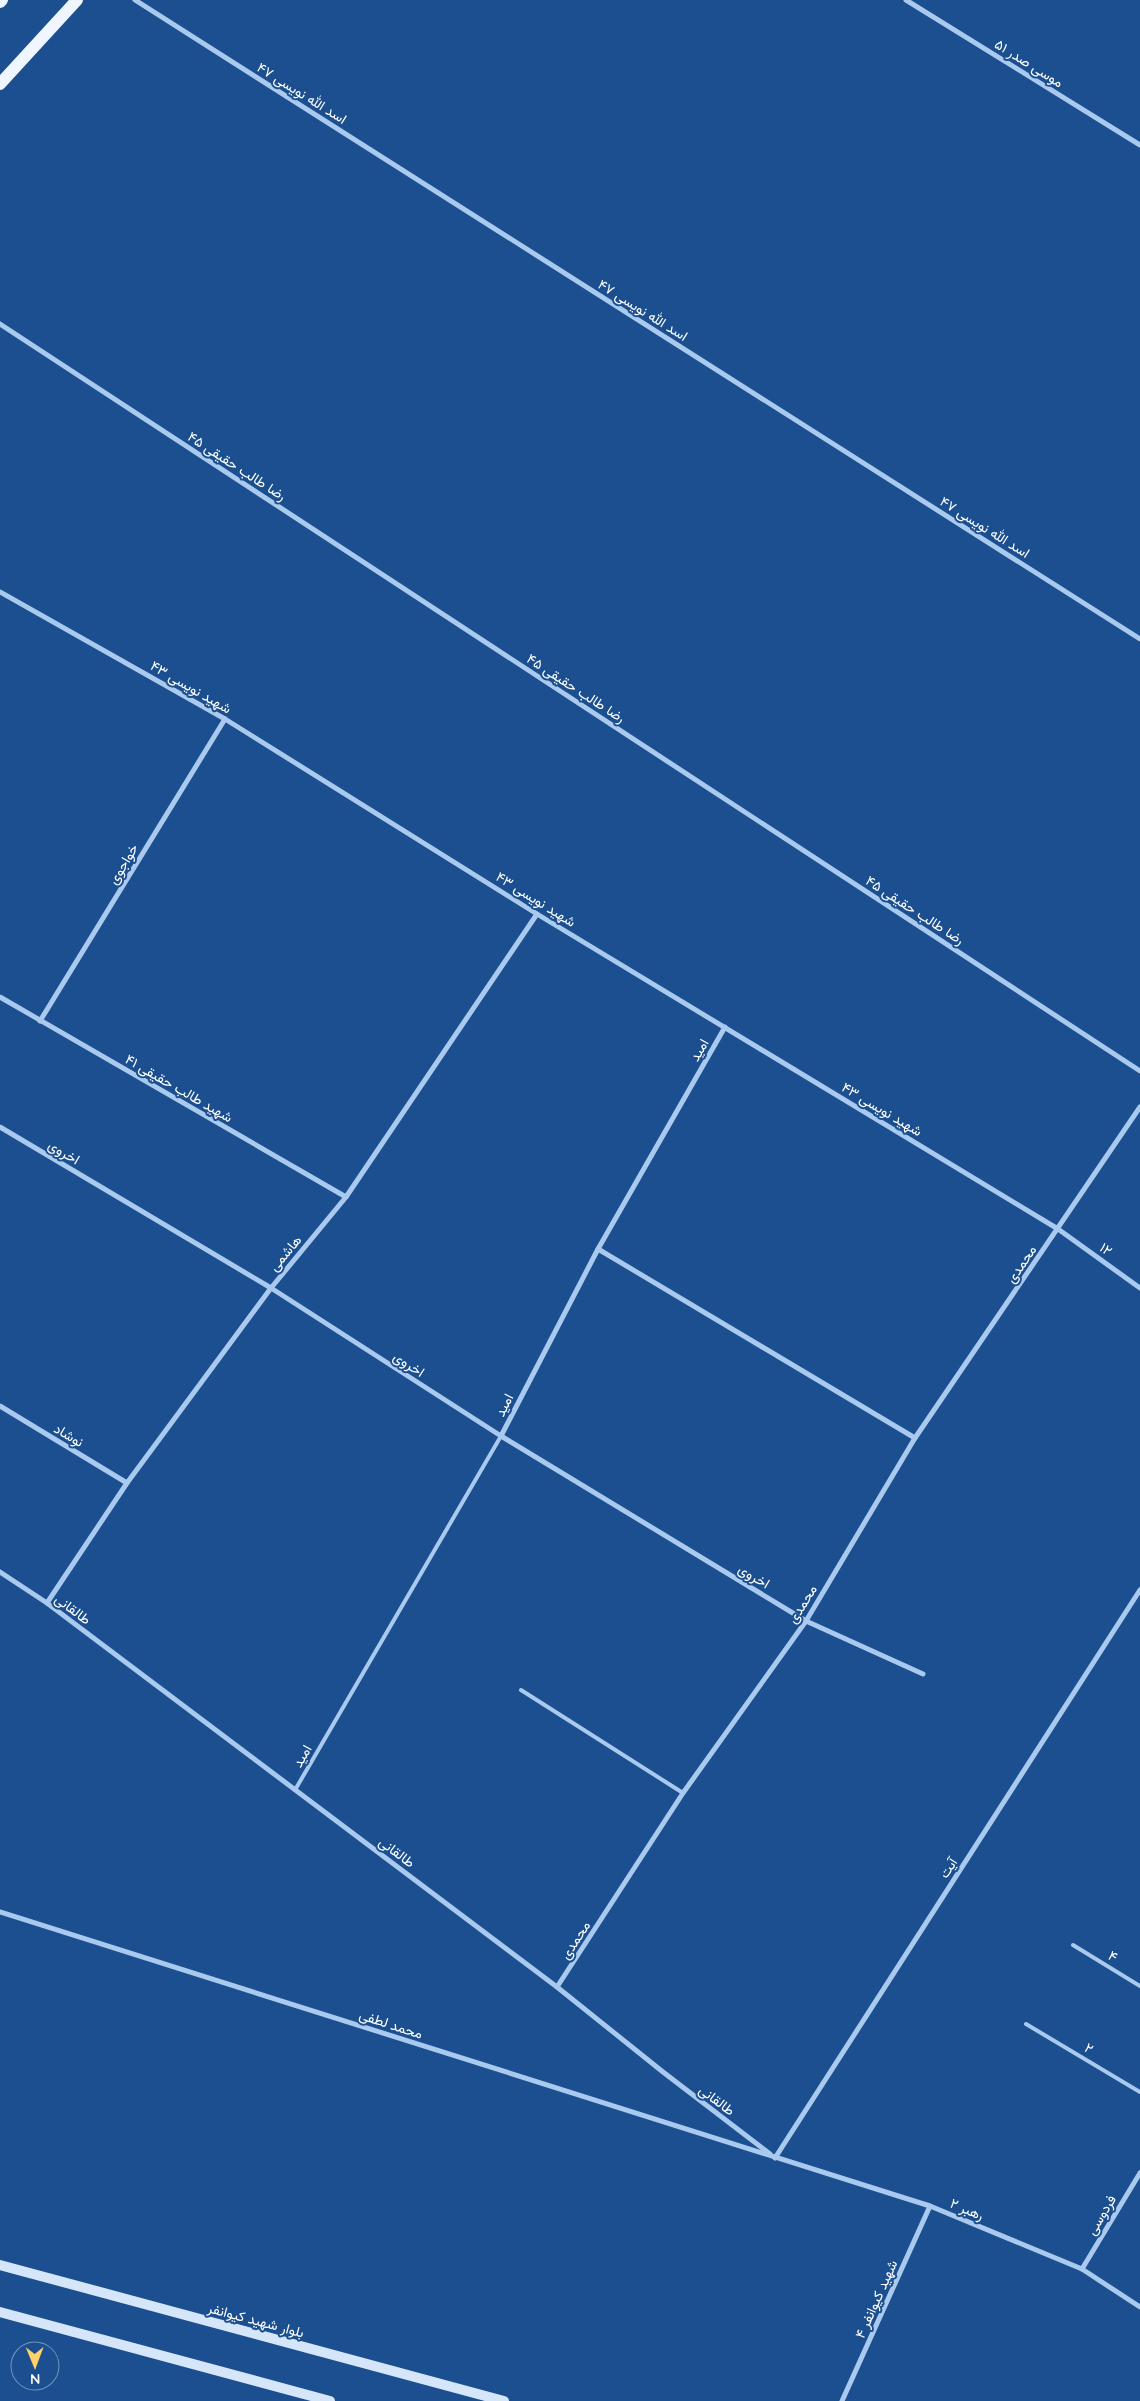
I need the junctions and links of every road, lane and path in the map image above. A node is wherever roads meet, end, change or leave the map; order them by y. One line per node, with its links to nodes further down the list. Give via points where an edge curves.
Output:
1 (77, 0): 4 (main road)
2 (135, 0): 8 (street, ۴۷ اسد الله نویسی)
3 (906, 0): 5 (street, موسی صدر ۵۱)
4 (0, 84)
5 (1140, 145)
6 (0, 324): 14 (street, ۴۵ رضا طالب حقیقی)
7 (0, 592): 9 (street, ۴۳ شهید نویسی)
8 (1140, 638)
9 (225, 719): 10 (street, ۴۳ شهید نویسی); 12 (street, خواجوی)
10 (537, 914): 13 (street, ۴۳ شهید نویسی); 17 (street, هاشمی)
11 (0, 997): 12 (street, ۴۱ شهید طالب حقیقی)
12 (40, 1021): 17 (street, ۴۱ شهید طالب حقیقی)
13 (725, 1027): 18 (street, ۴۳ شهید نویسی); 19 (street, امید)
14 (1140, 1071)
15 (1140, 1107): 18 (street, محمدی)
16 (0, 1127): 20 (street, اخروی)
17 (346, 1197): 20 (street, هاشمی)
18 (1058, 1229): 21 (street, ۱۲); 24 (street, محمدی)
19 (598, 1249): 23 (street, امید); 24 (street)
20 (271, 1288): 23 (street, اخروی); 25 (street, هاشمی)
21 (1140, 1288)
22 (0, 1406): 25 (street, نوشاد)
23 (501, 1436): 29 (street, اخروی); 32 (lane, امید)
24 (915, 1438): 29 (street, محمدی)
25 (126, 1483): 28 (street, هاشمی)
26 (0, 1572): 28 (street, طالقانی)
27 (1140, 1590): 40 (street, آیت)
28 (47, 1603): 32 (street, طالقانی)
29 (806, 1621): 30 (street, اخروی); 33 (street, محمدی)
30 (923, 1674)
31 (521, 1690): 33 (lane)
32 (295, 1790): 37 (street, طالقانی)
33 (683, 1793): 37 (street, محمدی)
34 (0, 1912): 40 (street, محمد لطفی)
35 (1073, 1945): 36 (lane, ۴)
36 (1140, 1986)
37 (557, 1987): 40 (street, طالقانی)
38 (1026, 2024): 39 (lane, ۲)
39 (1140, 2092)
40 (775, 2158): 42 (street, رهبر ۲)
41 (1140, 2174): 44 (street, فردوسی)
42 (930, 2206): 44 (street, رهبر ۲); 49 (street, شهید کیوانفر ۴)
43 (0, 2265): 48 (main road, بلوار شهید کیوانفر)
44 (1082, 2269): 45 (street, رهبر ۲)
45 (1140, 2307)
46 (0, 2312): 47 (main road)
47 (330, 2401)
48 (504, 2401)
49 (842, 2401)

